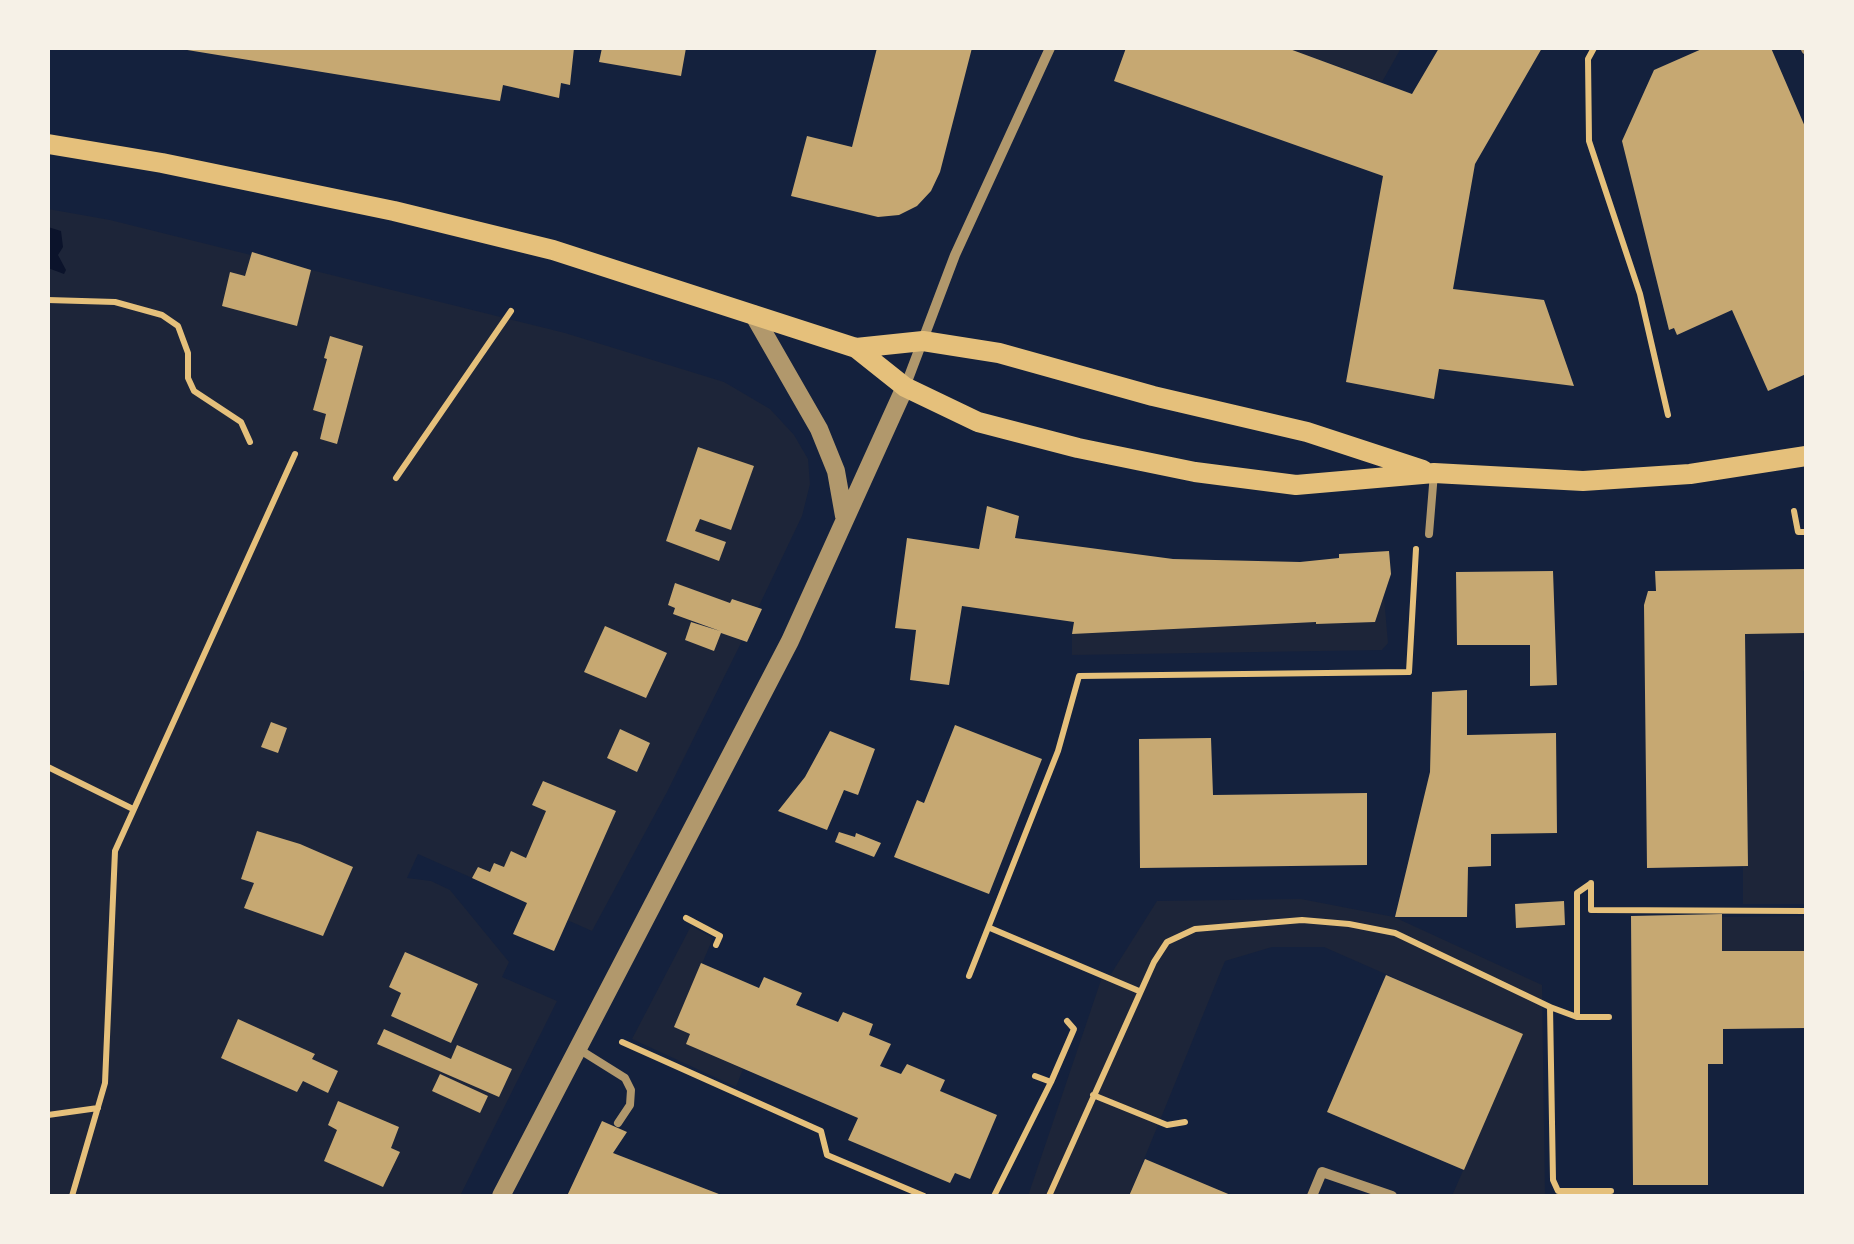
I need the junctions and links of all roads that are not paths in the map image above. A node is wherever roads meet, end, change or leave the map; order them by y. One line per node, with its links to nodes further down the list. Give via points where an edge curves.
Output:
1 (1050, 48): 4 (street, via 954,255)
2 (48, 144): 3 (main road, via 407,214 553,250)
3 (753, 314): 5 (main road); 9 (street, via 819,429)
4 (922, 341): 5 (main road); 6 (street); 8 (main road, via 999,353 1307,432)
5 (856, 348): 6 (main road)
6 (905, 387): 8 (main road, via 978,422 1195,472 1296,485); 9 (street)
7 (1806, 456): 8 (main road, via 1612,479)
8 (1434, 474): 10 (lane)
9 (844, 517): 11 (street, via 790,641)
10 (1428, 534)
11 (577, 1048): 12 (lane, via 624,1078 631,1090); 13 (street)
12 (618, 1123)
13 (500, 1196)
14 (1312, 1196): 15 (street, via 1322,1172)
15 (1392, 1196)

